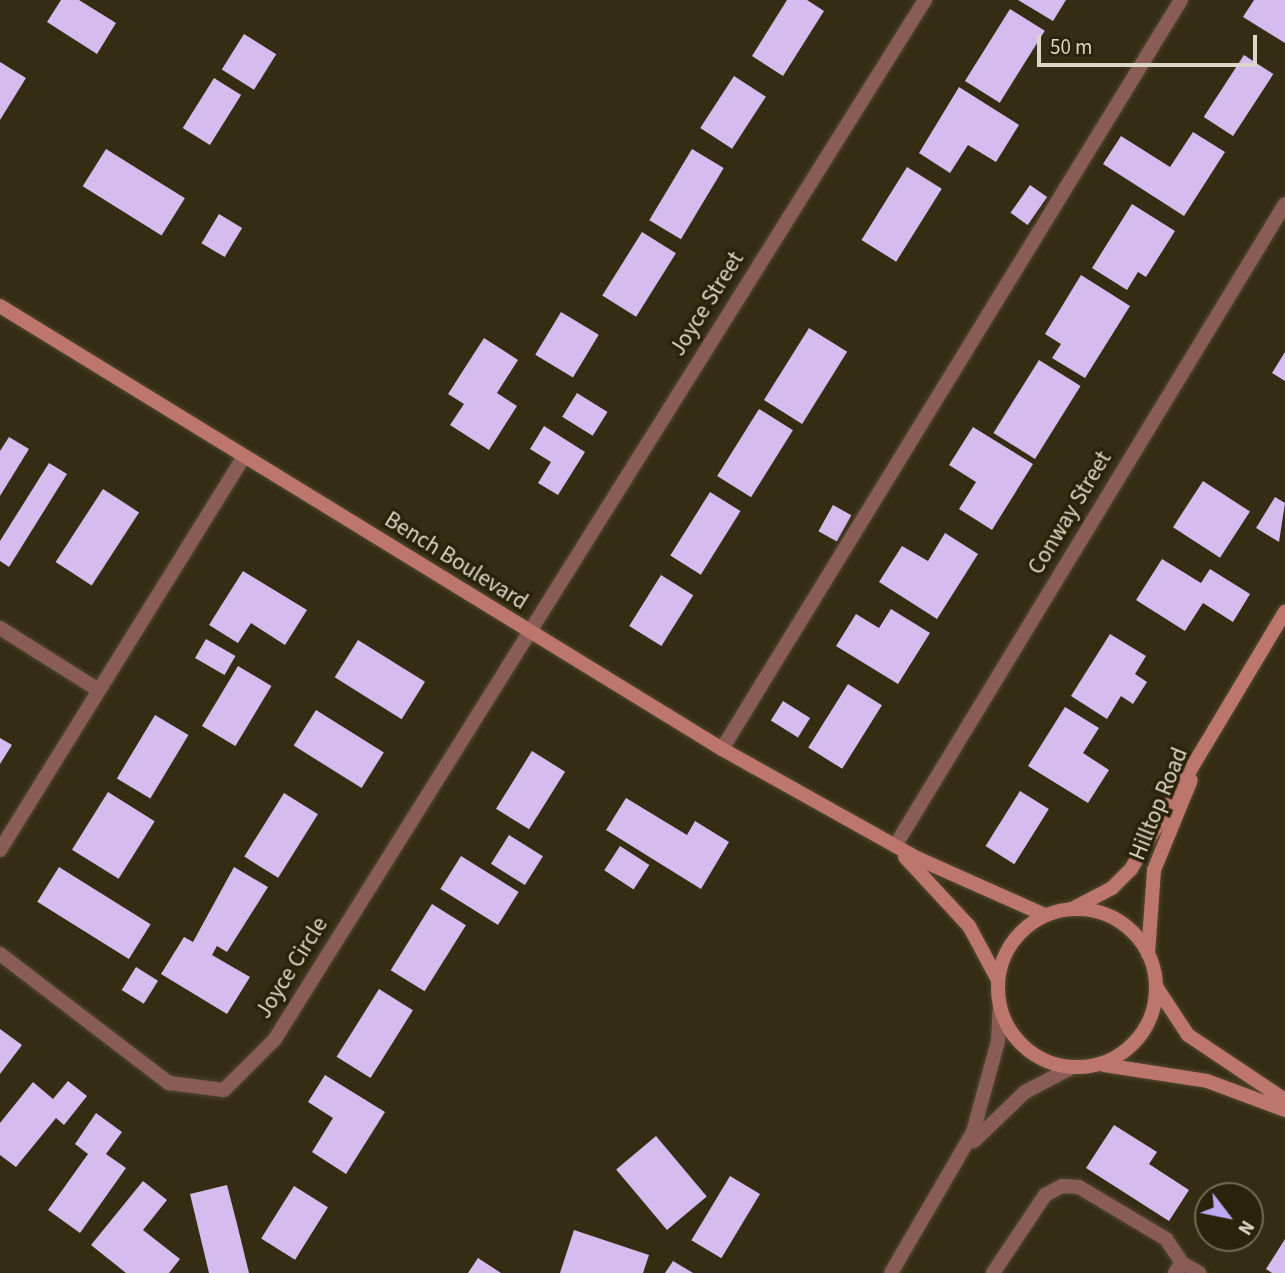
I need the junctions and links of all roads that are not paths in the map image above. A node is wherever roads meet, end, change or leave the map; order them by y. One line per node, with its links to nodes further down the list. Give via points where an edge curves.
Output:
1 (925, 0): 8 (street, Joyce Street)
2 (1181, 0): 11 (street)
3 (1285, 204): 12 (street, Conway Street)
4 (0, 306): 5 (main road, Bench Boulevard)
5 (244, 457): 8 (main road, Bench Boulevard); 9 (street)
6 (1285, 612): 10 (main road, Hilltop Road)
7 (0, 628): 9 (street)
8 (528, 632): 11 (main road, Bench Boulevard); 16 (street, Joyce Circle, via 275,1039 224,1090 169,1083)
9 (97, 689): 13 (street)
10 (1220, 715): 14 (main road, Hilltop Road, via 1131,869 1112,888); 17 (main road, Hilltop Road, via 1154,870)
11 (722, 749): 12 (main road, Bench Boulevard)
12 (895, 846): 15 (main road, Bench Boulevard); 18 (main road, Bench Boulevard, via 970,926)
13 (0, 850)
14 (1072, 909): 15 (main road); 17 (main road, via 1124,924)
15 (1045, 915): 18 (main road, via 1022,931)
16 (0, 954)
17 (1148, 954): 19 (main road)
18 (998, 980): 20 (main road)
19 (1157, 988): 21 (main road, via 1138,1040); 23 (main road, via 1188,1035)
20 (1000, 1007): 22 (main road, via 1025,1049); 25 (street, via 986,1093)
21 (1103, 1065): 22 (main road); 24 (main road, via 1207,1081)
22 (1071, 1068): 25 (street, via 991,1119)
23 (1285, 1100)
24 (1285, 1110)
25 (954, 1167): 27 (street)
26 (1178, 1268): 28 (street, via 1166,1239 1079,1187 1062,1186 1045,1195); 29 (street)
27 (891, 1273)
28 (993, 1273)
29 (1199, 1273)

